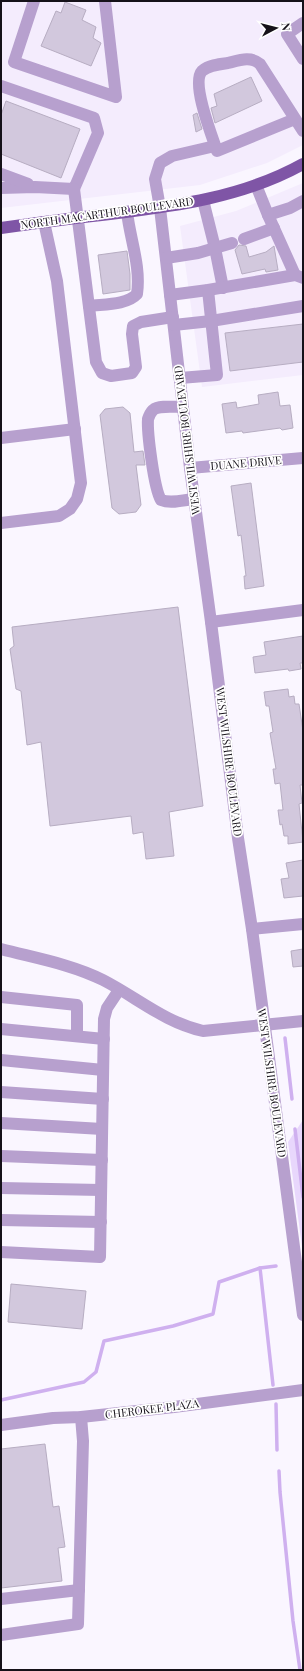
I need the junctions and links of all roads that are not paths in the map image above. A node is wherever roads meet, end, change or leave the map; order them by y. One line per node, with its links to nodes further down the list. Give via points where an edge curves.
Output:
1 (105, 1): 2 (street, via 116,98 14,62)
2 (31, 2)
3 (303, 23): 4 (street, via 286,34)
4 (303, 59)
5 (1, 86): 14 (street, via 94,118 98,134)
6 (295, 119): 7 (street); 8 (street, via 217,151); 8 (street, via 256,61 247,59 210,66 202,71 198,86)
7 (303, 131)
8 (215, 146): 17 (street, WEST WILSHIRE BOULEVARD, via 172,156 160,162 155,179)
9 (303, 164): 11 (main road, NORTH MACARTHUR BOULEVARD)
10 (1, 174): 12 (street)
11 (256, 185): 15 (main road, NORTH MACARTHUR BOULEVARD); 19 (street)
12 (35, 187): 13 (street); 14 (street)
13 (1, 188)
14 (74, 189): 20 (street)
15 (203, 200): 17 (main road, NORTH MACARTHUR BOULEVARD); 24 (street)
16 (303, 201): 19 (street)
17 (160, 208): 18 (main road, NORTH MACARTHUR BOULEVARD); 25 (street, WEST WILSHIRE BOULEVARD)
18 (127, 212): 20 (main road, NORTH MACARTHUR BOULEVARD); 30 (street, via 138,274 138,294 122,301)
19 (268, 215): 23 (street)
20 (78, 218): 21 (main road, NORTH MACARTHUR BOULEVARD); 30 (street)
21 (44, 222): 22 (main road, NORTH MACARTHUR BOULEVARD); 36 (street, via 57,281)
22 (1, 228)
23 (274, 228): 24 (street); 26 (street)
24 (215, 248): 25 (street); 27 (street)
25 (166, 258): 29 (street, WEST WILSHIRE BOULEVARD)
26 (299, 277): 27 (street)
27 (223, 288): 28 (street)
28 (208, 290): 29 (street); 33 (street)
29 (170, 295): 32 (street, WEST WILSHIRE BOULEVARD)
30 (89, 306): 32 (street, via 96,362 102,373 111,376 132,373 136,367 133,326 141,322)
31 (303, 306): 33 (street)
32 (173, 321): 33 (street); 34 (street, WEST WILSHIRE BOULEVARD)
33 (211, 321): 34 (street, via 217,375)
34 (180, 378): 35 (street, WEST WILSHIRE BOULEVARD)
35 (183, 407): 39 (street, WEST WILSHIRE BOULEVARD); 40 (street, via 159,407 153,410 148,417 148,427 156,488 161,500 175,502)
36 (75, 429): 37 (street); 41 (street, via 81,483 77,499 70,509 59,516)
37 (1, 438)
38 (303, 458): 39 (street, DUANE DRIVE)
39 (190, 468): 40 (street, WEST WILSHIRE BOULEVARD)
40 (194, 498): 43 (street, WEST WILSHIRE BOULEVARD)
41 (1, 523)
42 (303, 610): 43 (street)
43 (211, 622): 45 (street, WEST WILSHIRE BOULEVARD)
44 (303, 924): 45 (street)
45 (252, 929): 50 (street, WEST WILSHIRE BOULEVARD)
46 (1, 949): 47 (street, via 82,971)
47 (119, 990): 50 (street, via 188,1028 203,1031); 53 (street, via 107,1008)
48 (1, 997): 52 (street, via 77,1005)
49 (303, 1021): 50 (street)
50 (264, 1025): 67 (street, WEST WILSHIRE BOULEVARD)
51 (1, 1029): 52 (street)
52 (77, 1036): 53 (street)
53 (104, 1039): 55 (street)
54 (1, 1060): 55 (street)
55 (103, 1070): 57 (street)
56 (1, 1092): 57 (street)
57 (103, 1099): 59 (street)
58 (1, 1123): 59 (street)
59 (102, 1129): 61 (street)
60 (1, 1156): 61 (street)
61 (102, 1160): 63 (street)
62 (1, 1188): 63 (street)
63 (101, 1190): 65 (street)
64 (1, 1220): 65 (street)
65 (101, 1222): 66 (street, via 100,1257)
66 (1, 1252)
67 (303, 1315)
68 (303, 1390): 69 (street, CHEROKEE PLAZA)
69 (81, 1417): 70 (street, CHEROKEE PLAZA); 71 (street, via 83,1441)
70 (1, 1425)
71 (79, 1590): 72 (street); 73 (street, via 78,1624)
72 (1, 1599)
73 (1, 1635)

